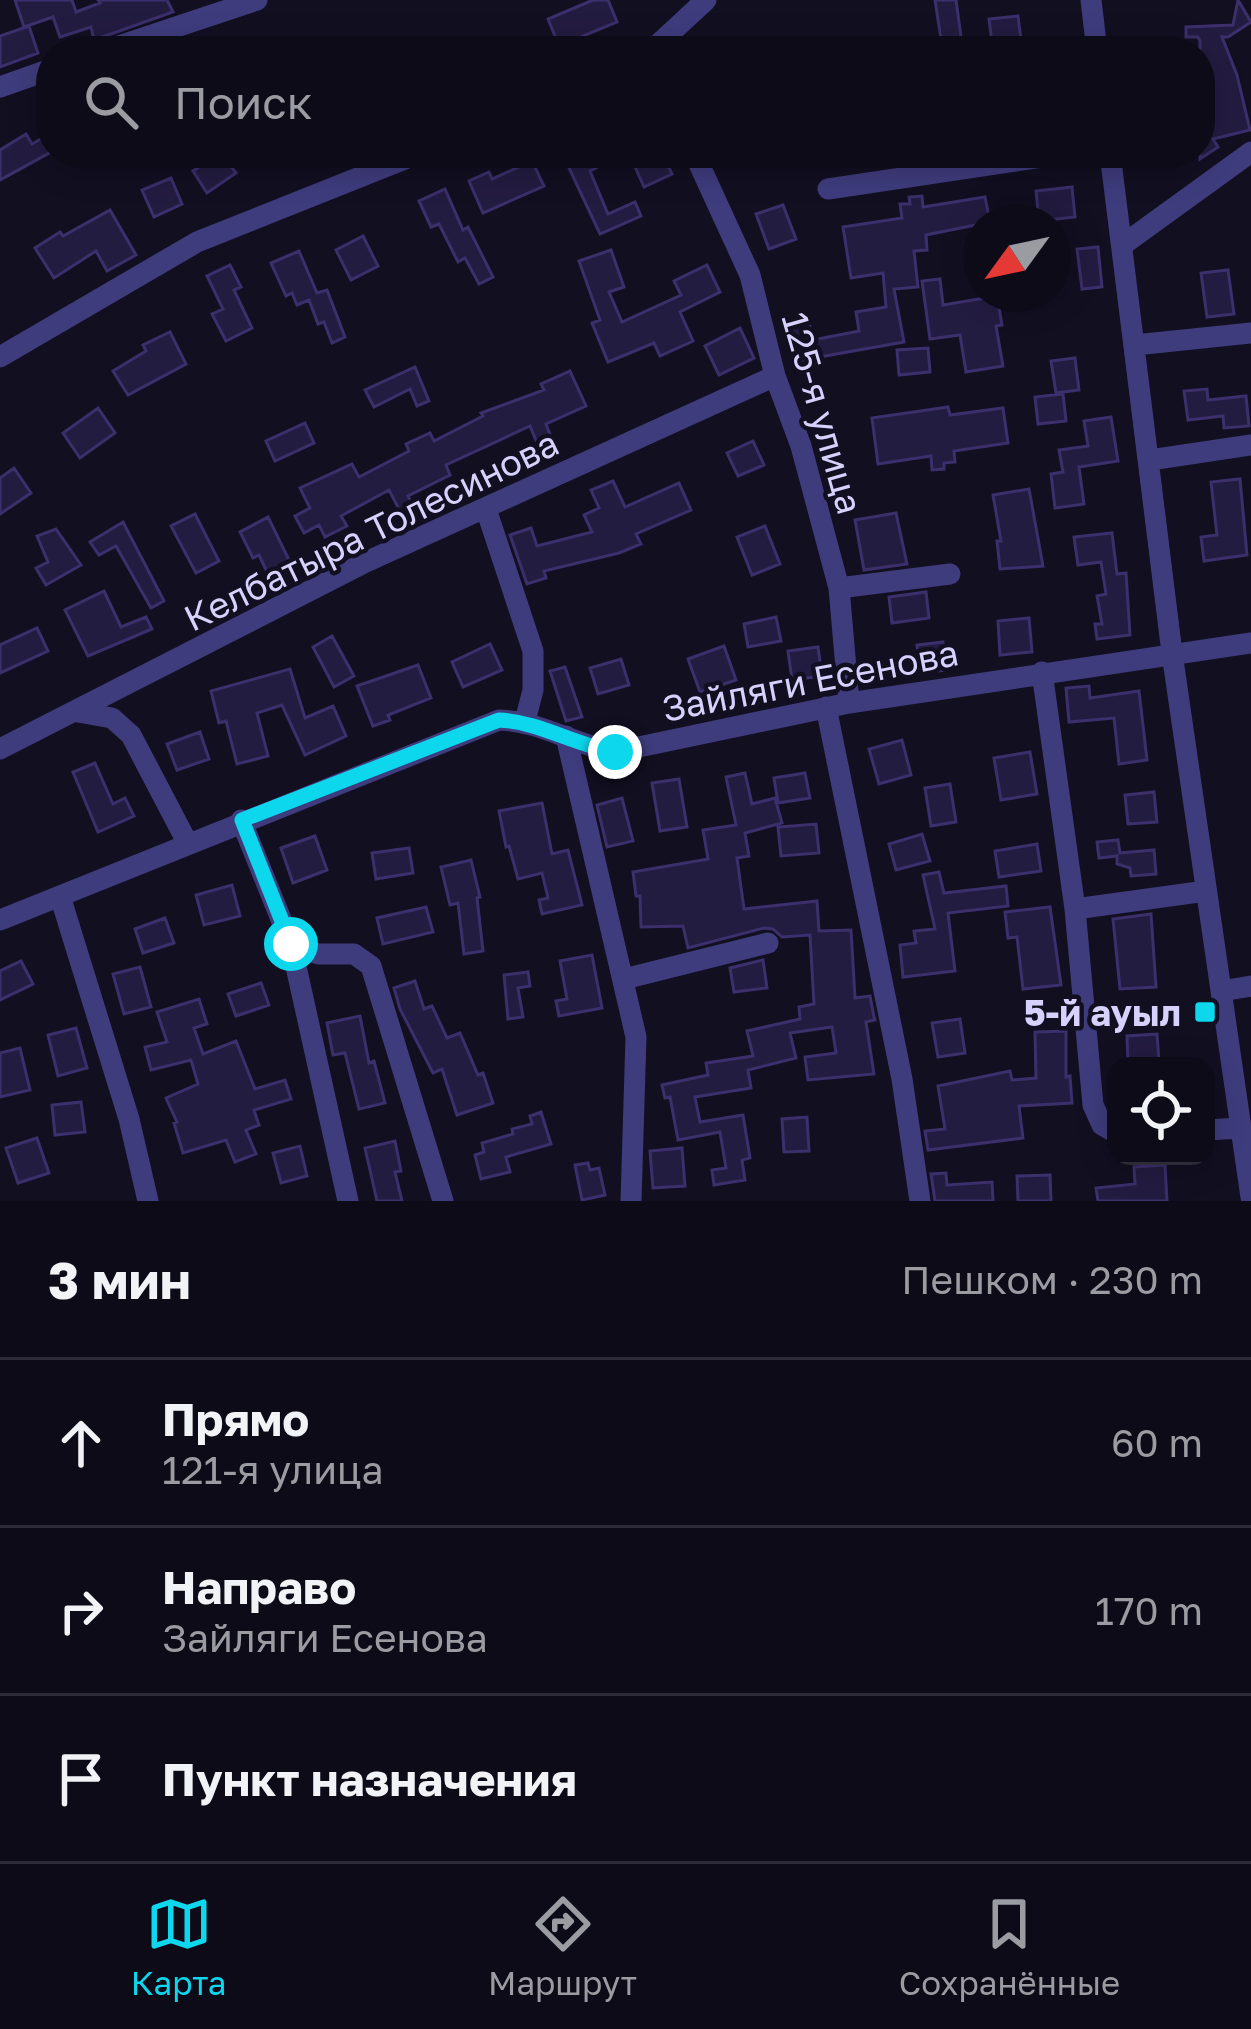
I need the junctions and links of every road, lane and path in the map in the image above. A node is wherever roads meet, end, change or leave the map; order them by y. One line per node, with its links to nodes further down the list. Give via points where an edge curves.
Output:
1 (257, 0): 4 (street)
2 (706, 0): 5 (street)
3 (1091, 0): 6 (street)
4 (149, 36)
5 (667, 36)
6 (1095, 36)
7 (36, 74): 8 (street)
8 (0, 87)
9 (1251, 152): 15 (street)
10 (382, 168): 18 (street, via 196,242)
11 (701, 168): 19 (street, 125-я улица, via 750,274)
12 (969, 168): 14 (street)
13 (1112, 168): 15 (street)
14 (828, 189)
15 (1124, 244): 17 (street)
16 (1251, 333): 17 (street)
17 (1135, 345): 21 (street)
18 (1, 355)
19 (775, 376): 22 (street, Келбатыра Толесинова); 24 (street, 125-я улица)
20 (1251, 446): 21 (street)
21 (1150, 460): 26 (street)
22 (486, 509): 29 (street, Келбатыра Толесинова); 30 (street, via 533,651)
23 (950, 574): 24 (street)
24 (839, 588): 28 (street, 125-я улица)
25 (1251, 644): 26 (street, Зайляги Есенова)
26 (1172, 653): 27 (street, Зайляги Есенова); 35 (street)
27 (1042, 672): 28 (street, Зайляги Есенова); 37 (street)
28 (838, 705): 31 (street, Зайляги Есенова, via 615,752); 52 (street, 125-я улица)
29 (77, 712): 32 (street, Келбатыра Толесинова); 34 (street, via 112,718 131,735)
30 (525, 721): 31 (street, Зайляги Есенова); 33 (street, via 499,720)
31 (566, 736): 41 (street)
32 (0, 749)
33 (242, 820): 34 (street); 40 (street)
34 (187, 842): 36 (street)
35 (1206, 891): 37 (street); 43 (street)
36 (60, 896): 38 (street); 48 (street)
37 (1075, 909): 44 (street, via 1093,1105)
38 (0, 920)
39 (768, 943): 41 (street)
40 (291, 944): 49 (street); 50 (street, via 354,954 371,966)
41 (624, 979): 51 (street, via 636,1037)
42 (1251, 986): 43 (street)
43 (1221, 991): 45 (street)
44 (1107, 1128)
45 (1241, 1129): 46 (street); 47 (street)
46 (1215, 1130)
47 (1251, 1197)
48 (148, 1201)
49 (349, 1201)
50 (443, 1201)
51 (632, 1201)
52 (920, 1201)

